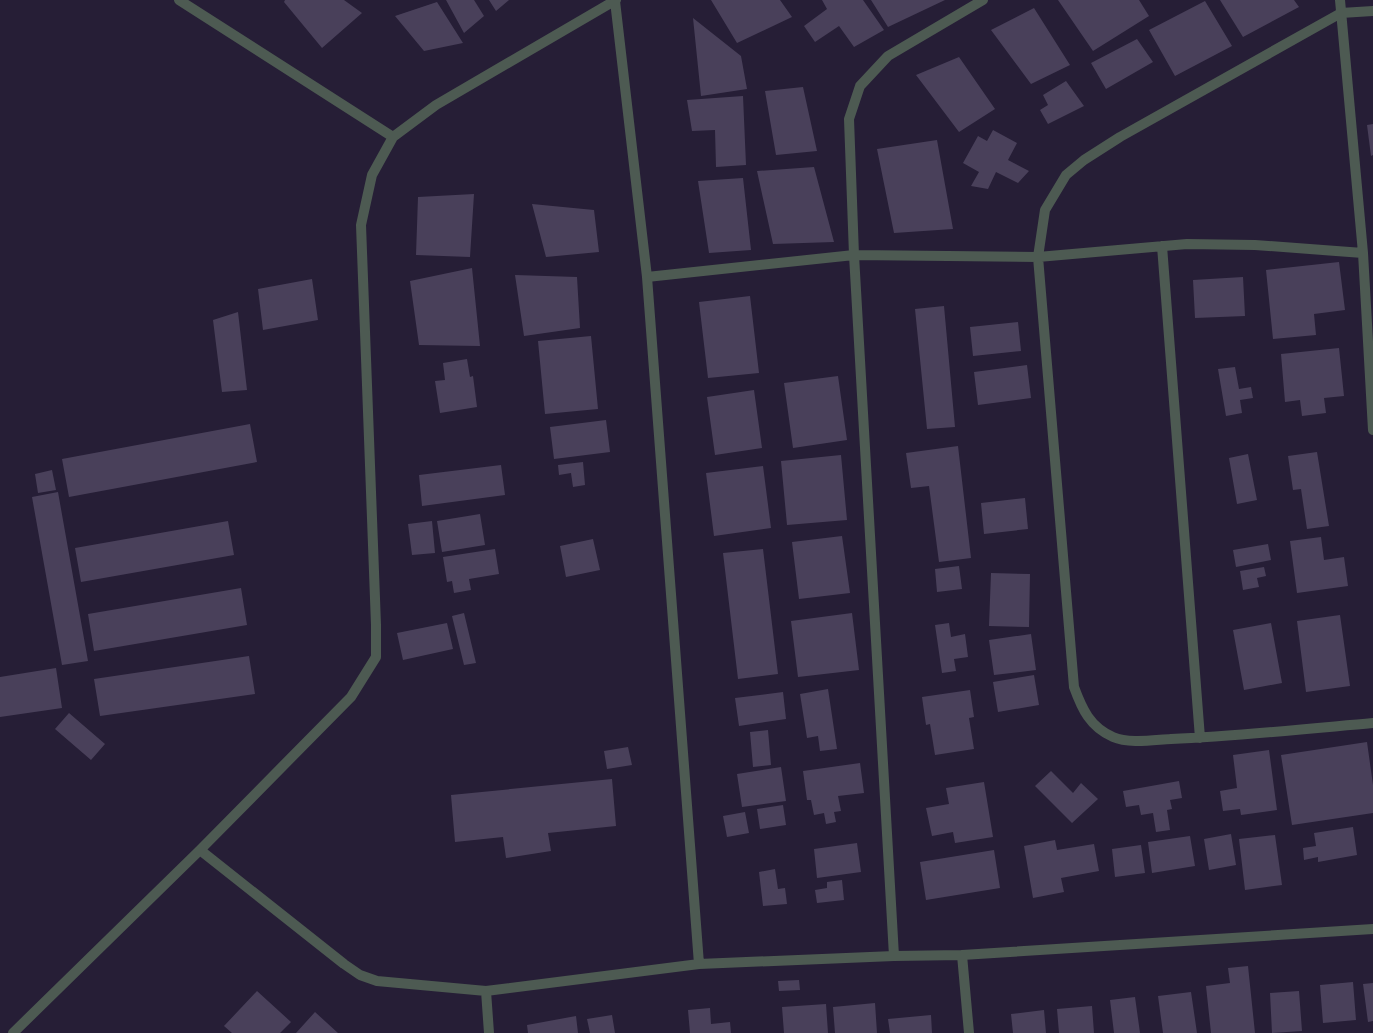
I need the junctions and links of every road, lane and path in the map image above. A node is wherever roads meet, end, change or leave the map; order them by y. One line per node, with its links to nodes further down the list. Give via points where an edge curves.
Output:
1 (179, 0): 7 (street)
2 (616, 0): 7 (street, via 436,106); 12 (street)
3 (983, 0): 10 (street, via 888,56 860,86 849,119)
4 (1340, 0): 6 (street)
5 (1373, 11): 6 (street)
6 (1341, 13): 9 (street); 11 (street, via 1120,137 1084,160 1066,175 1053,193 1045,210)
7 (393, 137): 16 (street, via 372,175 361,225 376,657 351,697)
8 (1162, 246): 9 (street, via 1220,243); 11 (street); 15 (street)
9 (1363, 253): 13 (street)
10 (854, 255): 11 (street); 12 (street); 18 (street)
11 (1038, 257): 15 (street, via 1076,694 1081,708 1095,727 1115,738)
12 (647, 277): 20 (street)
13 (1373, 430)
14 (1373, 723): 15 (street)
15 (1200, 738)
16 (200, 850): 21 (street, via 360,974 377,981); 22 (street)
17 (1373, 929): 19 (street)
18 (894, 956): 19 (street); 20 (street)
19 (962, 956): 24 (street)
20 (699, 964): 21 (street)
21 (486, 991): 23 (street)
22 (13, 1033)
23 (489, 1033)
24 (969, 1033)

